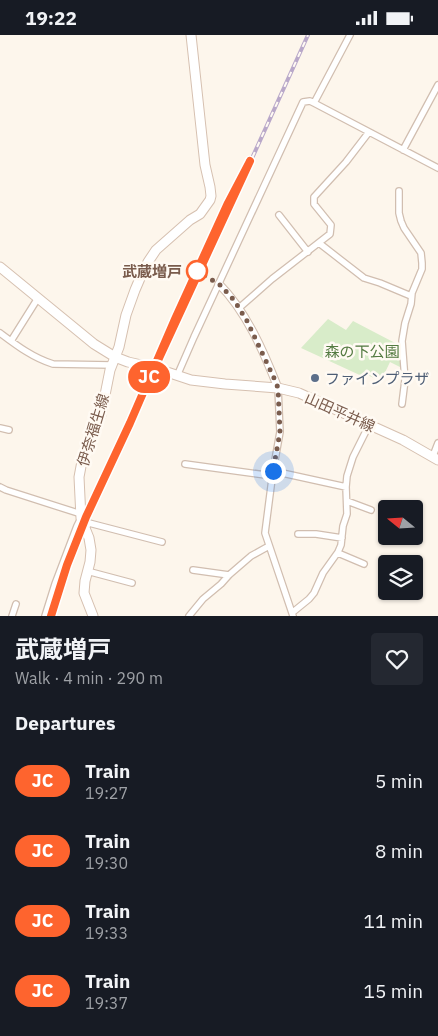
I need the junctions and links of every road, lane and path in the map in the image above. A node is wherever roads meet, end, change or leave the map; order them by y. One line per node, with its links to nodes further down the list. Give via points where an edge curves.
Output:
1 (191, 35): 19 (main road, 伊奈福生線, via 211,196 202,212 156,249 148,262 134,290)
2 (350, 35): 4 (street)
3 (438, 85): 6 (street)
4 (314, 103): 5 (street); 13 (street, via 303,102)
5 (369, 132): 6 (street); 10 (street, via 314,197 314,204 332,229)
6 (403, 150): 7 (street)
7 (438, 168)
8 (398, 191): 14 (street, via 398,213 421,253 422,269)
9 (279, 215): 11 (street)
10 (319, 243): 11 (street); 14 (street, via 364,278)
11 (308, 252): 16 (street)
12 (0, 267): 15 (main road, 山田平井線)
13 (219, 284): 16 (street); 20 (street)
14 (411, 296): 22 (street, via 402,341 405,380)
15 (38, 299): 18 (street); 19 (main road, 山田平井線)
16 (239, 308): 21 (street)
17 (0, 333): 18 (street)
18 (11, 341): 19 (street, via 53,364)
19 (113, 361): 20 (main road, 山田平井線); 34 (main road, 伊奈福生線, via 104,406 83,456 79,477)
20 (178, 376): 21 (main road, 山田平井線, via 206,382)
21 (278, 388): 23 (main road, 山田平井線, via 299,393); 29 (street, via 280,432)
22 (402, 404)
23 (369, 425): 27 (main road, 山田平井線); 31 (street, via 353,457)
24 (0, 428): 25 (street)
25 (9, 431)
26 (438, 443): 27 (street)
27 (435, 458)
28 (184, 464): 29 (street)
29 (273, 474): 31 (street); 39 (street, via 265,533)
30 (0, 487): 34 (street)
31 (346, 487): 32 (street)
32 (347, 501): 33 (street); 37 (street)
33 (372, 510)
34 (81, 516): 35 (main road, 伊奈福生線); 49 (street)
35 (86, 527): 38 (street, via 89,523); 43 (main road, 伊奈福生線, via 91,550)
36 (298, 534): 37 (street)
37 (342, 538): 40 (street)
38 (162, 542)
39 (269, 546): 44 (street); 47 (street)
40 (338, 553): 41 (street); 47 (street, via 310,599)
41 (364, 563)
42 (193, 570): 44 (street)
43 (87, 571): 45 (street); 50 (main road, 伊奈福生線, via 84,593)
44 (229, 575): 51 (street, via 202,599)
45 (132, 583)
46 (16, 604): 48 (street)
47 (293, 614)
48 (12, 616)
49 (45, 616)
50 (93, 616)
51 (190, 616)

